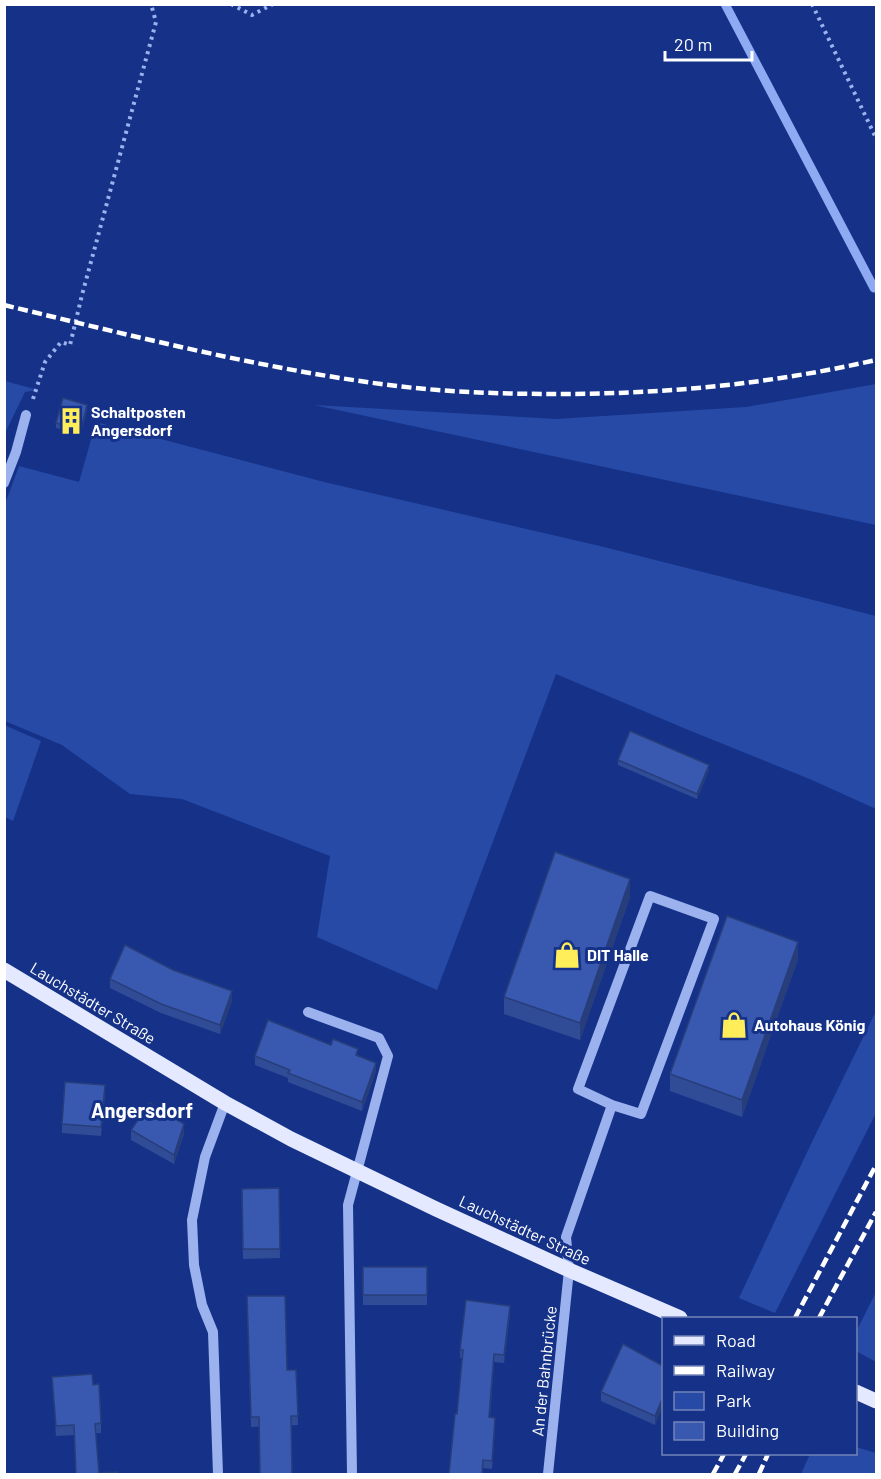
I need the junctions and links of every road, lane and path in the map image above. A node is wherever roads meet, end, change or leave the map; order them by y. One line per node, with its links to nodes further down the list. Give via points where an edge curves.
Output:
1 (151, 4): 6 (path, via 156,22 70,345 62,342 45,362)
2 (231, 4): 3 (path, via 252,15)
3 (273, 4)
4 (812, 4): 5 (path)
5 (876, 138)
6 (26, 415): 7 (street)
7 (4, 483)
8 (4, 970): 10 (main road, Lauchstädter Straße)
9 (308, 1012): 12 (street, via 379,1038 388,1056)
10 (225, 1103): 12 (main road, Lauchstädter Straße); 17 (street, via 205,1157 192,1220 194,1265 202,1305 213,1332)
11 (612, 1105): 11 (street, via 578,1089 650,896 714,919 641,1114); 13 (street, An der Bahnbrücke, via 566,1237)
12 (357, 1171): 13 (main road, Lauchstädter Straße); 18 (street, via 348,1205)
13 (569, 1270): 14 (main road, Lauchstädter Straße); 19 (street, An der Bahnbrücke)
14 (678, 1317)
15 (857, 1393): 16 (main road)
16 (876, 1401)
17 (218, 1474)
18 (352, 1474)
19 (548, 1474)

